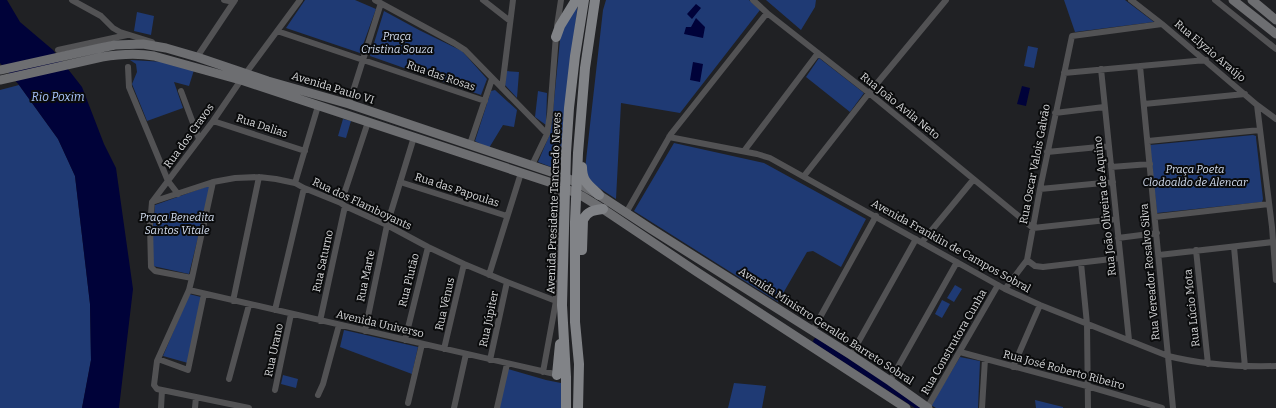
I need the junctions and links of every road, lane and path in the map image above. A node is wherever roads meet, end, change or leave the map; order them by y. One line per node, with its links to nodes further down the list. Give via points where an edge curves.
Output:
1 (72, 0): 26 (street, via 102,16 116,31)
2 (224, 0): 17 (street)
3 (300, 0): 23 (street, Rua dos Cravos)
4 (375, 0): 18 (street)
5 (483, 0): 21 (street)
6 (513, 0): 21 (street)
7 (560, 0): 27 (street)
8 (576, 0): 27 (main road)
9 (584, 0): 152 (main road, Avenida Presidente Tancredo Neves, via 574,63 566,153)
10 (595, 0): 24 (main road, Avenida Presidente Tancredo Neves)
11 (753, 0): 19 (street, Rua João Avila Neto)
12 (946, 0): 46 (street)
13 (1131, 0): 22 (street, Rua Elyzio Araújo)
14 (1215, 0): 29 (street)
15 (1233, 0): 25 (main road)
16 (1252, 0): 20 (main road)
17 (234, 1): 33 (street)
18 (381, 3): 34 (street); 42 (street, via 465,50)
19 (767, 13): 32 (street, Rua João Avila Neto); 61 (street)
20 (1276, 20)
21 (510, 21): 44 (street)
22 (1162, 24): 35 (street, Rua Elyzio Araújo); 40 (street, Rua Oscar Valois Galvão, via 1072,36)
23 (277, 31): 34 (street, Rua das Rosas); 41 (street, Rua dos Cravos)
24 (589, 31): 85 (main road, via 582,175); 146 (main road, Avenida Presidente Tancredo Neves, via 579,124 575,222 575,322)
25 (1276, 34)
26 (128, 35): 28 (street); 30 (street)
27 (556, 37): 59 (street)
28 (166, 48): 31 (main road, Avenida Paulo VI, via 142,44 115,45); 33 (main road, Avenida Paulo VI)
29 (1276, 49)
30 (58, 50)
31 (101, 52): 38 (main road); 41 (main road, Avenida Paulo VI, via 142,54); 43 (main road)
32 (818, 53): 46 (street, Rua João Avila Neto); 67 (street)
33 (197, 57): 41 (main road, Avenida Paulo VI)
34 (363, 60): 48 (street, Rua das Rosas); 49 (street)
35 (1206, 60): 36 (street); 47 (street, Rua Elyzio Araújo)
36 (1140, 66): 39 (street); 50 (street, Rua Vereador Rosalvo Silva)
37 (128, 67): 76 (street, via 129,87)
38 (0, 70)
39 (1101, 70): 40 (street); 53 (street, Rua João Oliveira de Aquino)
40 (1064, 73): 54 (street, Rua Oscar Valois Galvão)
41 (243, 77): 49 (main road, Avenida Paulo VI, via 268,81); 52 (main road, Avenida Paulo VI); 56 (street, Rua dos Cravos)
42 (492, 79): 44 (street); 48 (street)
43 (0, 80)
44 (502, 88): 59 (street)
45 (181, 91): 62 (street)
46 (869, 93): 73 (street); 75 (street, Rua João Avila Neto)
47 (1245, 94): 50 (street); 51 (street, Rua Elyzio Araújo)
48 (485, 101): 64 (street)
49 (349, 104): 64 (main road, Avenida Paulo VI)
50 (1144, 104): 63 (street, Rua Vereador Rosalvo Silva)
51 (1257, 104): 55 (street, Rua Elyzio Araújo); 58 (street)
52 (318, 106): 57 (main road, Avenida Paulo VI); 66 (street)
53 (1104, 107): 54 (street); 65 (street, Rua João Oliveira de Aquino)
54 (1055, 113): 68 (street, Rua Oscar Valois Galvão)
55 (1276, 119)
56 (213, 121): 62 (street, Rua dos Cravos); 66 (street, Rua Dalias)
57 (368, 122): 60 (main road, Avenida Paulo VI); 88 (street, Rua Saturno)
58 (1260, 130): 63 (street); 87 (street)
59 (547, 134): 70 (street)
60 (414, 137): 72 (main road, Avenida Paulo VI); 78 (street, Rua Marte)
61 (669, 137): 67 (street, Avenida Franklin de Campos Sobral); 90 (street)
62 (199, 139): 76 (street, Rua dos Cravos)
63 (1148, 140): 69 (street, Rua Vereador Rosalvo Silva)
64 (470, 144): 70 (main road, Avenida Paulo VI)
65 (1109, 146): 68 (street); 71 (street, Rua João Oliveira de Aquino)
66 (305, 150): 80 (street)
67 (744, 151): 73 (street, Avenida Franklin de Campos Sobral, via 770,158)
68 (1047, 152): 83 (street, Rua Oscar Valois Galvão)
69 (1150, 164): 71 (street); 93 (street, Rua Vereador Rosalvo Silva)
70 (532, 165): 85 (main road, Avenida Paulo VI, via 578,183)
71 (1111, 167): 79 (street, Rua João Oliveira de Aquino)
72 (521, 173): 82 (main road, Avenida Paulo VI); 91 (street)
73 (804, 176): 92 (street, Avenida Franklin de Campos Sobral)
74 (258, 178): 77 (street, Rua dos Flamboyants, via 235,178); 80 (street, Rua dos Flamboyants); 123 (street)
75 (973, 180): 97 (street, Rua João Avila Neto); 102 (street)
76 (168, 181): 84 (street); 86 (street, Rua dos Cravos)
77 (213, 182): 84 (street, Rua dos Flamboyants); 116 (street)
78 (400, 182): 91 (street, Rua das Papoulas); 95 (street, Rua Marte)
79 (1112, 182): 83 (street); 94 (street, Rua João Oliveira de Aquino)
80 (295, 183): 81 (street, Rua dos Flamboyants)
81 (304, 188): 88 (street, Rua dos Flamboyants); 127 (street)
82 (558, 189): 89 (main road, Avenida Paulo VI, via 582,196); 124 (street)
83 (1040, 189): 97 (street, Rua Oscar Valois Galvão)
84 (178, 194): 86 (street, Rua dos Flamboyants)
85 (599, 195): 90 (main road, Avenida Paulo VI)
86 (152, 202): 116 (street, via 150,267 155,271)
87 (1269, 204): 93 (street); 96 (street)
88 (343, 205): 95 (street, Rua dos Flamboyants); 129 (street, Rua Saturno)
89 (603, 209): 100 (main road, Avenida Paulo VI); 146 (main road, via 592,210 583,220)
90 (626, 213): 98 (main road, Avenida Ministro Geraldo Barreto Sobral)
91 (507, 216): 114 (street)
92 (876, 216): 102 (street, Avenida Franklin de Campos Sobral); 132 (street)
93 (1155, 217): 99 (street, Rua Vereador Rosalvo Silva)
94 (1116, 219): 97 (street); 101 (street, Rua João Oliveira de Aquino)
95 (387, 225): 104 (street, Rua dos Flamboyants); 133 (street, Rua Marte)
96 (1274, 227): 103 (street)
97 (1033, 228): 109 (street, Rua Oscar Valois Galvão)
98 (651, 229): 100 (main road, via 651,235); 113 (main road, Avenida Ministro Geraldo Barreto Sobral)
99 (1157, 234): 101 (street); 107 (street, Rua Vereador Rosalvo Silva)
100 (646, 238): 115 (main road, Avenida Paulo VI)
101 (1118, 238): 108 (street, Rua João Oliveira de Aquino)
102 (919, 241): 110 (street, Avenida Franklin de Campos Sobral); 140 (street)
103 (1273, 242): 105 (street); 117 (street)
104 (428, 247): 112 (street, Rua dos Flamboyants); 134 (street, Rua Plutão)
105 (1234, 247): 106 (street); 150 (street)
106 (1196, 250): 107 (street); 147 (street, Rua Lúcio Mota)
107 (1158, 255): 141 (street, Rua Vereador Rosalvo Silva)
108 (1120, 258): 111 (street); 135 (street, Rua João Oliveira de Aquino)
109 (1026, 260): 111 (street, via 1043,268); 120 (street, Rua Oscar Valois Galvão)
110 (957, 262): 119 (street, Avenida Franklin de Campos Sobral); 154 (street)
111 (1081, 263): 130 (street)
112 (464, 264): 114 (street, Rua dos Flamboyants); 137 (street, Rua Vênus)
113 (710, 266): 115 (main road, via 705,269); 132 (main road, Avenida Ministro Geraldo Barreto Sobral)
114 (489, 275): 118 (street, Rua dos Flamboyants)
115 (703, 276): 169 (main road)
116 (192, 278): 121 (street)
117 (1276, 280)
118 (507, 282): 124 (street, Rua dos Flamboyants); 144 (street, Rua Júpiter)
119 (998, 285): 120 (street, Avenida Franklin de Campos Sobral); 138 (street, Rua Construtora Cunha)
120 (1005, 289): 126 (street, Avenida Franklin de Campos Sobral)
121 (189, 290): 122 (street, Avenida Universo); 142 (street)
122 (204, 294): 123 (street, Avenida Universo); 142 (street, via 188,370)
123 (233, 301): 125 (street, Avenida Universo)
124 (556, 301): 151 (street)
125 (249, 305): 127 (street, Avenida Universo); 153 (street)
126 (1040, 305): 130 (street, Avenida Franklin de Campos Sobral); 149 (street)
127 (275, 310): 128 (street, Avenida Universo)
128 (292, 314): 129 (street, Avenida Universo); 157 (street, Rua Urano)
129 (320, 321): 131 (street, Avenida Universo)
130 (1087, 324): 135 (street, Avenida Franklin de Campos Sobral); 155 (street)
131 (339, 325): 133 (street, Avenida Universo); 158 (street)
132 (813, 330): 140 (main road, Avenida Ministro Geraldo Barreto Sobral)
133 (365, 331): 134 (street, Avenida Universo)
134 (405, 340): 136 (street, Avenida Universo)
135 (1129, 340): 141 (street, Avenida Franklin de Campos Sobral)
136 (422, 344): 137 (street, Avenida Universo); 160 (street)
137 (444, 349): 139 (street, Avenida Universo)
138 (960, 352): 143 (street, Rua José Roberto Ribeiro); 170 (street, Rua Construtora Cunha)
139 (466, 354): 144 (street, Avenida Universo); 165 (street)
140 (851, 355): 154 (main road, Avenida Ministro Geraldo Barreto Sobral)
141 (1168, 356): 147 (street, Avenida Franklin de Campos Sobral); 174 (street, Rua Vereador Rosalvo Silva)
142 (158, 358): 156 (street, via 154,385)
143 (985, 359): 149 (street, Rua José Roberto Ribeiro); 171 (street)
144 (490, 360): 145 (street, Avenida Universo)
145 (507, 364): 151 (street, Avenida Universo); 166 (street)
146 (579, 364): 168 (main road, Avenida Presidente Tancredo Neves)
147 (1208, 364): 150 (street, Avenida Franklin de Campos Sobral)
148 (1276, 366): 150 (street, Avenida Franklin de Campos Sobral)
149 (1013, 367): 155 (street, Rua José Roberto Ribeiro)
150 (1245, 367)
151 (543, 372): 152 (street, Avenida Universo)
152 (561, 376): 167 (main road, Avenida Presidente Tancredo Neves)
153 (229, 380)
154 (890, 381): 170 (main road, Avenida Ministro Geraldo Barreto Sobral)
155 (1087, 386): 172 (street); 173 (street, Rua José Roberto Ribeiro)
156 (162, 390): 159 (street); 162 (street)
157 (276, 390)
158 (318, 395)
159 (196, 397): 161 (street); 163 (street)
160 (408, 403)
161 (227, 406): 164 (street)
162 (161, 408)
163 (195, 408)
164 (249, 408)
165 (454, 408)
166 (497, 408)
167 (566, 408)
168 (578, 408)
169 (906, 408)
170 (927, 408)
171 (982, 408)
172 (1088, 408)
173 (1162, 408)
174 (1173, 408)

